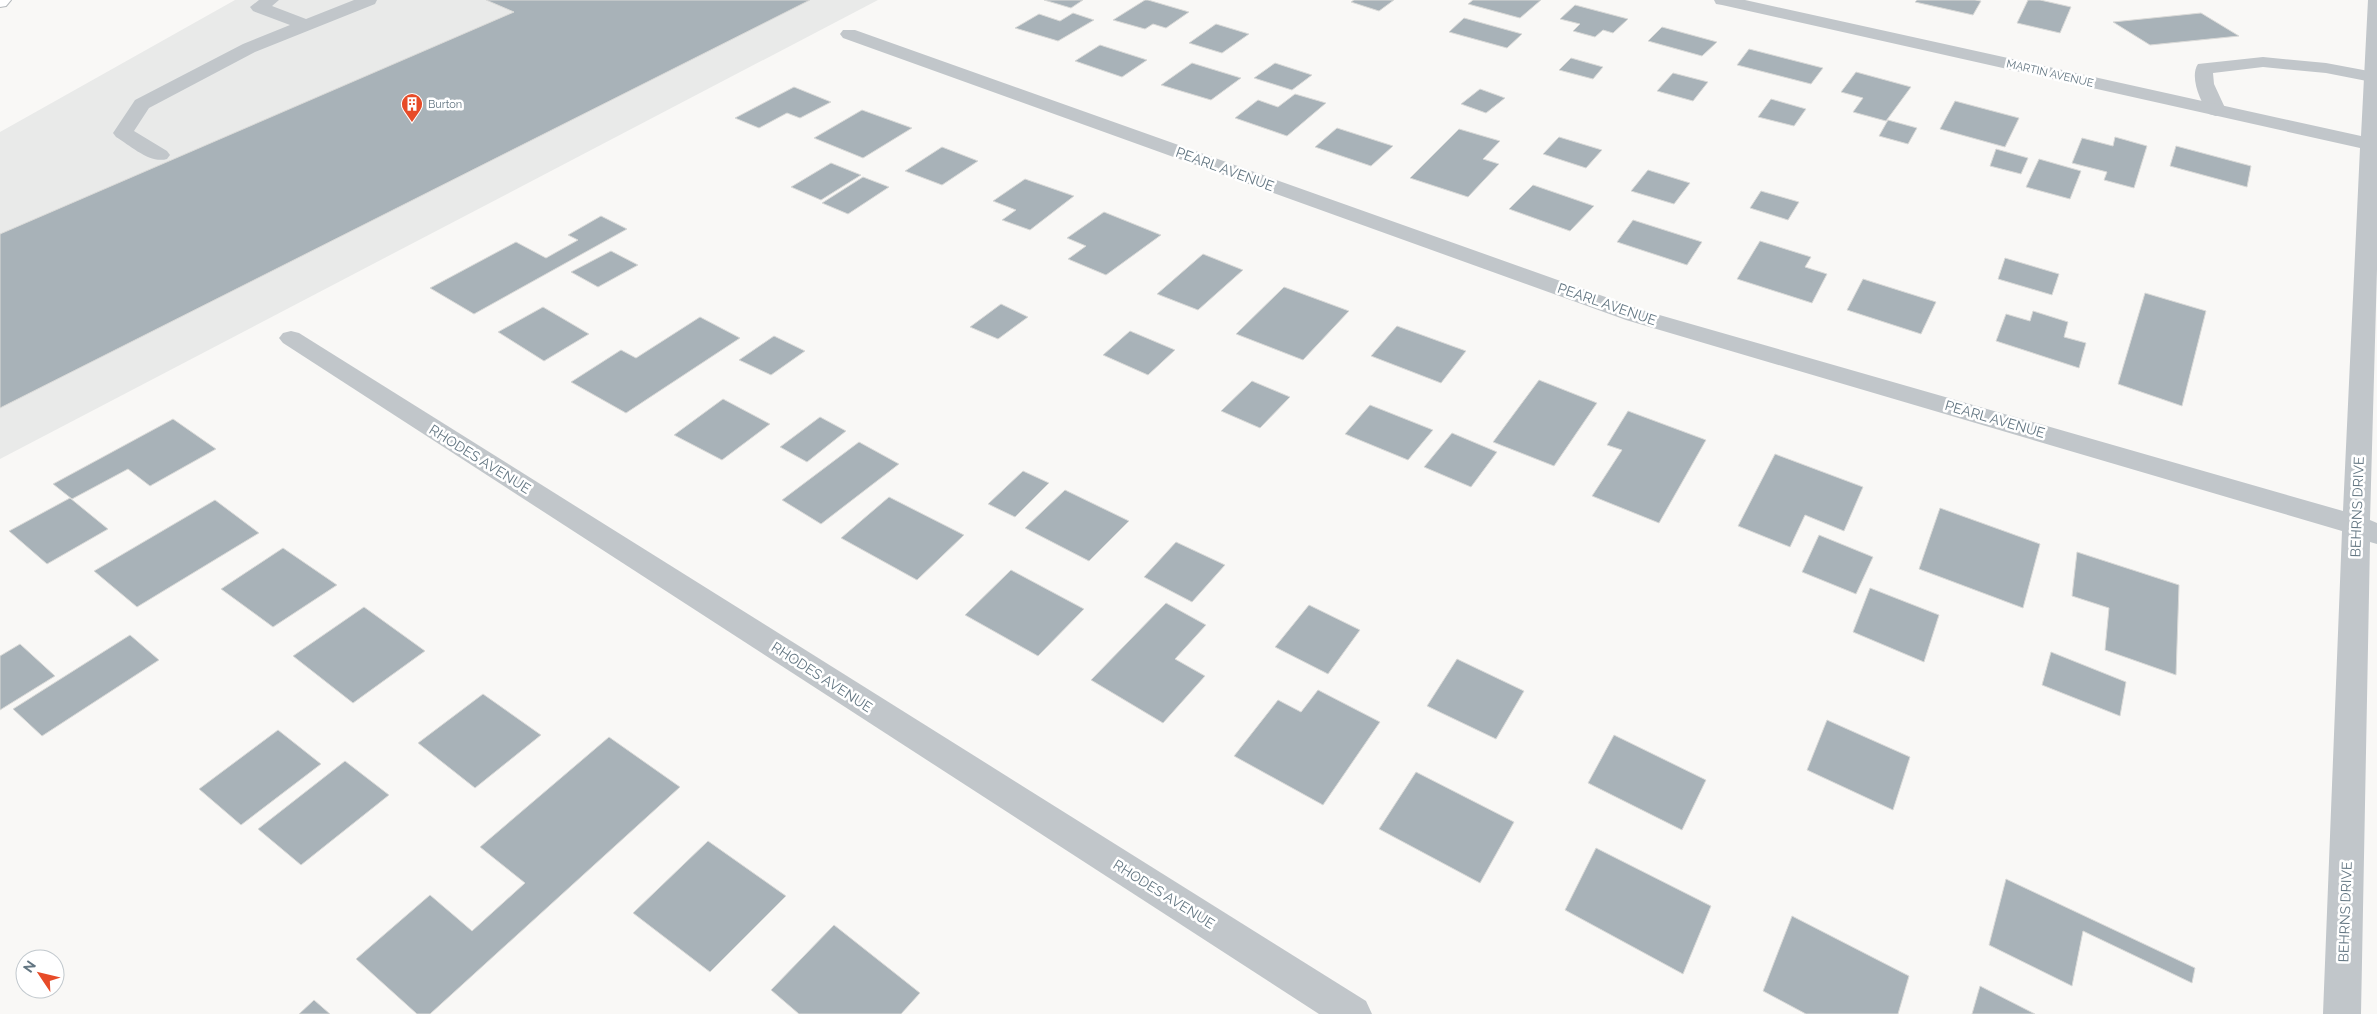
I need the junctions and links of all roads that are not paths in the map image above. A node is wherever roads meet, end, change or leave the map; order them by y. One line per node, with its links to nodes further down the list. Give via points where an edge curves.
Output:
1 (271, 0): 5 (street, via 259,7)
2 (369, 0): 5 (street)
3 (1722, 0): 8 (street, MARTIN AVENUE)
4 (2376, 0): 7 (street, BEHRNS DRIVE)
5 (305, 26): 10 (street, via 249,48 142,104 123,133)
6 (848, 34): 12 (street, PEARL AVENUE, via 1634,314)
7 (2374, 78): 8 (street, via 2326,68 2262,62 2204,68 2205,84); 9 (street, BEHRNS DRIVE)
8 (2216, 110): 9 (street, MARTIN AVENUE)
9 (2374, 145): 12 (street, BEHRNS DRIVE)
10 (160, 155)
11 (292, 338): 13 (street, RHODES AVENUE)
12 (2367, 530): 14 (street, BEHRNS DRIVE)
13 (1353, 1014)
14 (2342, 1014)

